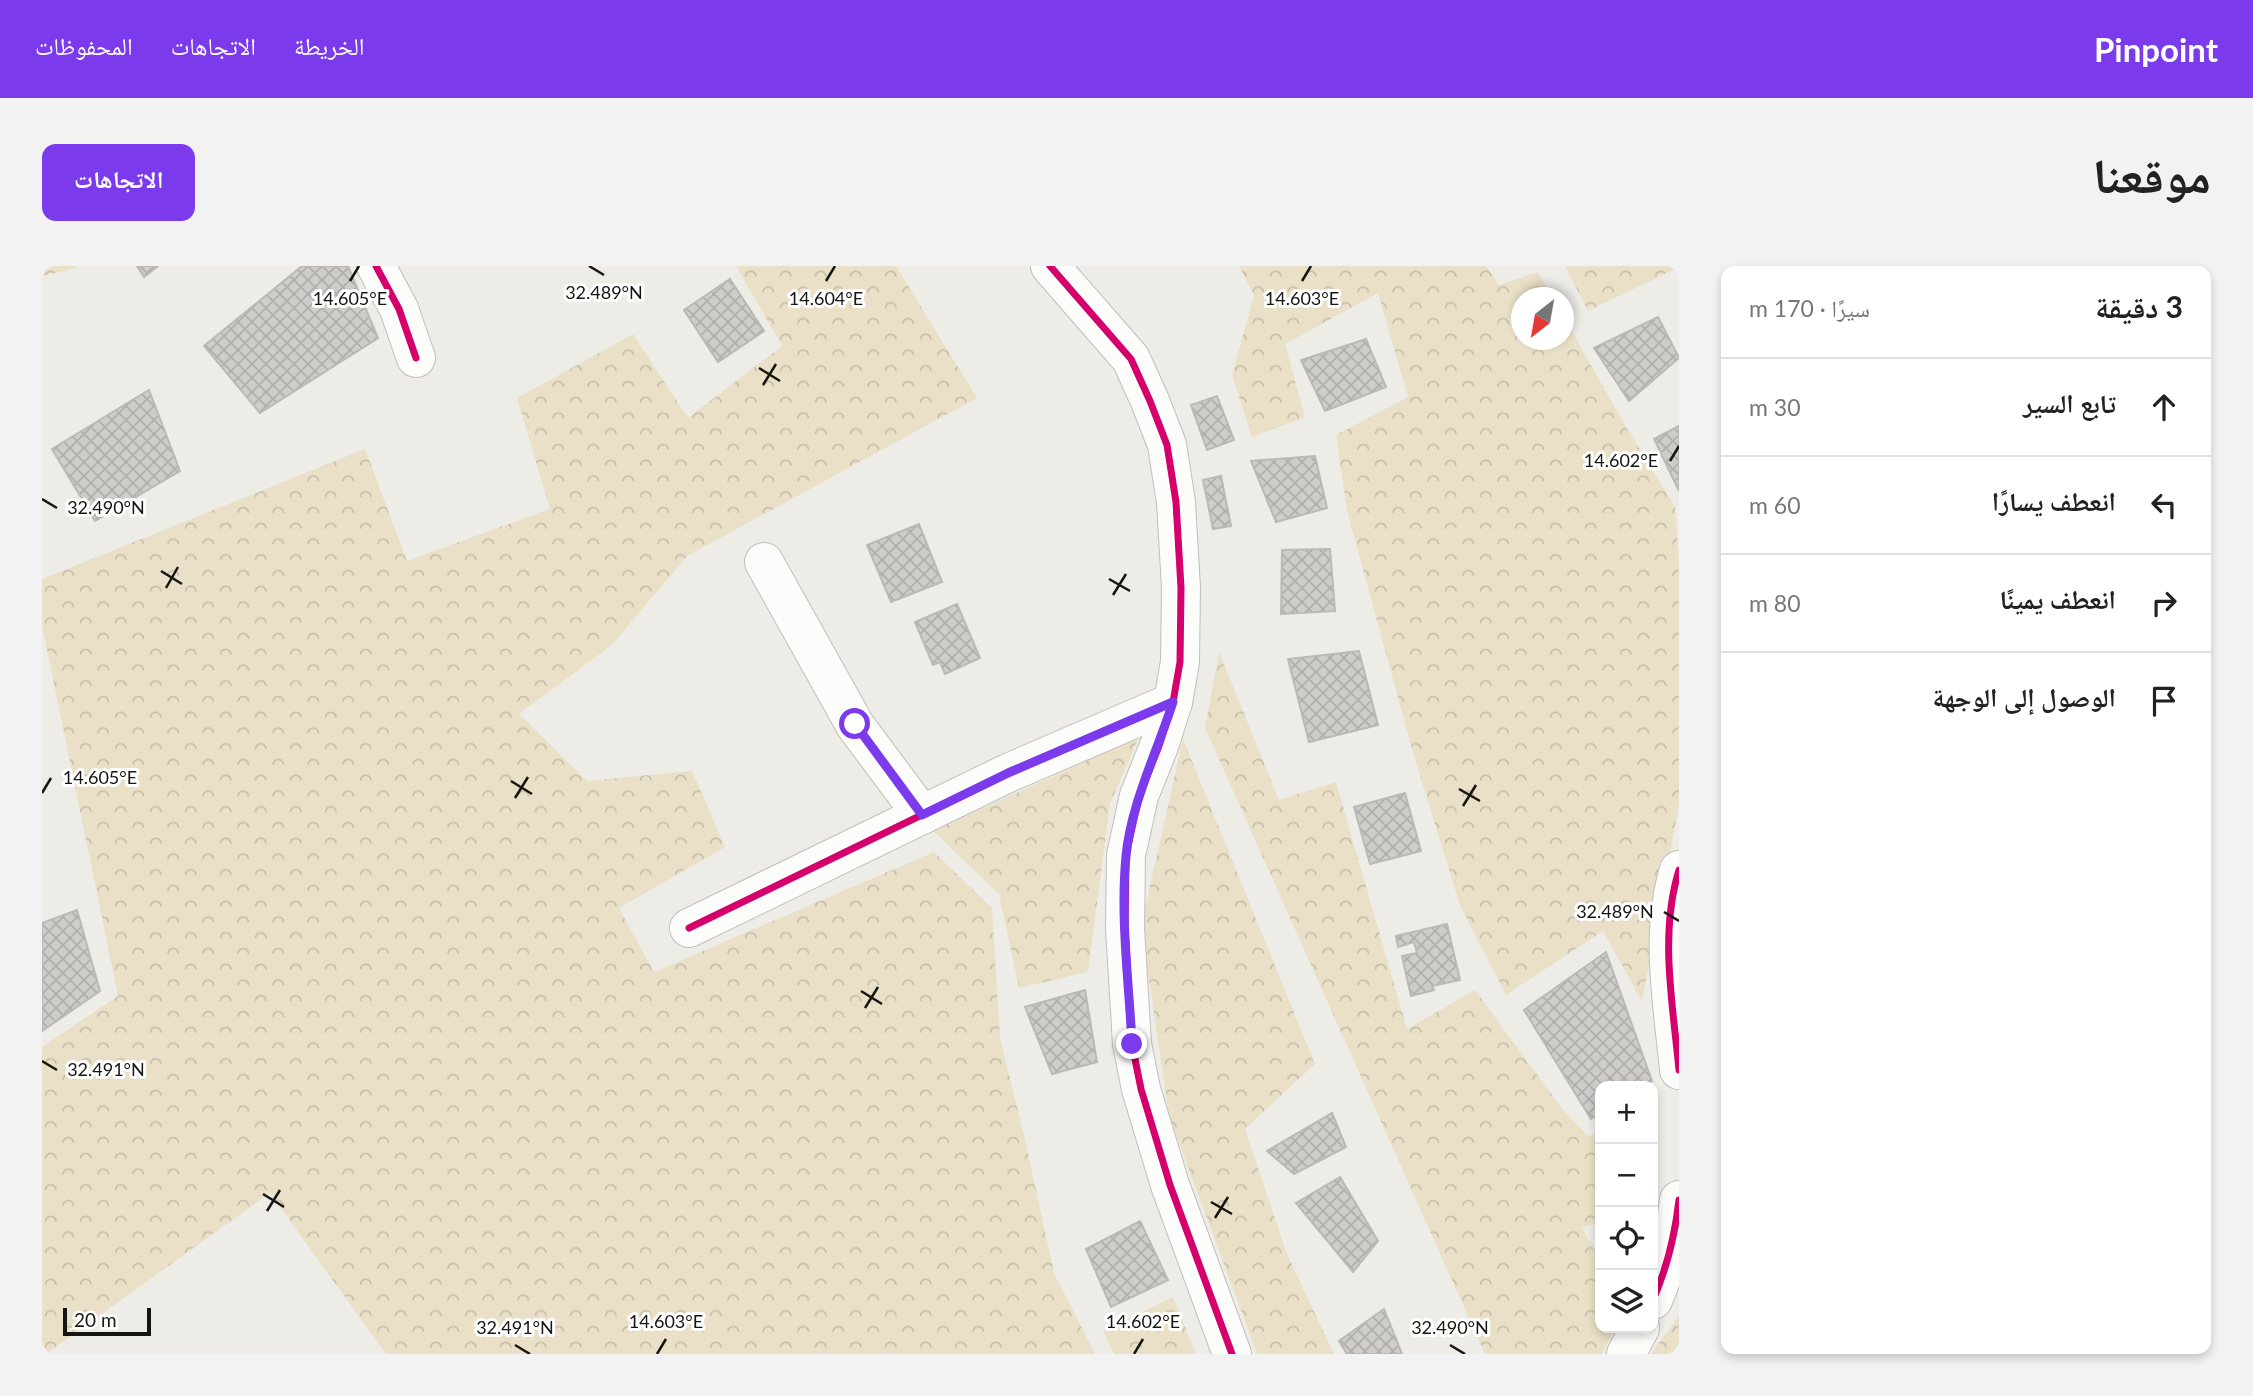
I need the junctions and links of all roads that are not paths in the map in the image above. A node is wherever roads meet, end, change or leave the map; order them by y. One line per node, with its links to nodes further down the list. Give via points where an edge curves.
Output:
1 (376, 266): 3 (street, via 399,309)
2 (1050, 266): 5 (street, via 1131,359 1167,445 1181,588 1180,662)
3 (416, 359)
4 (764, 562): 6 (street, via 855,724)
5 (1173, 702): 6 (street); 13 (street, via 1139,796 1126,855 1132,1044 1170,1185)
6 (922, 815): 8 (street)
7 (1679, 870): 9 (street, via 1668,946)
8 (689, 928)
9 (1679, 1070)
10 (1679, 1200): 11 (street)
11 (1658, 1287)
12 (1637, 1333): 14 (street)
13 (1232, 1354)
14 (1626, 1354)

